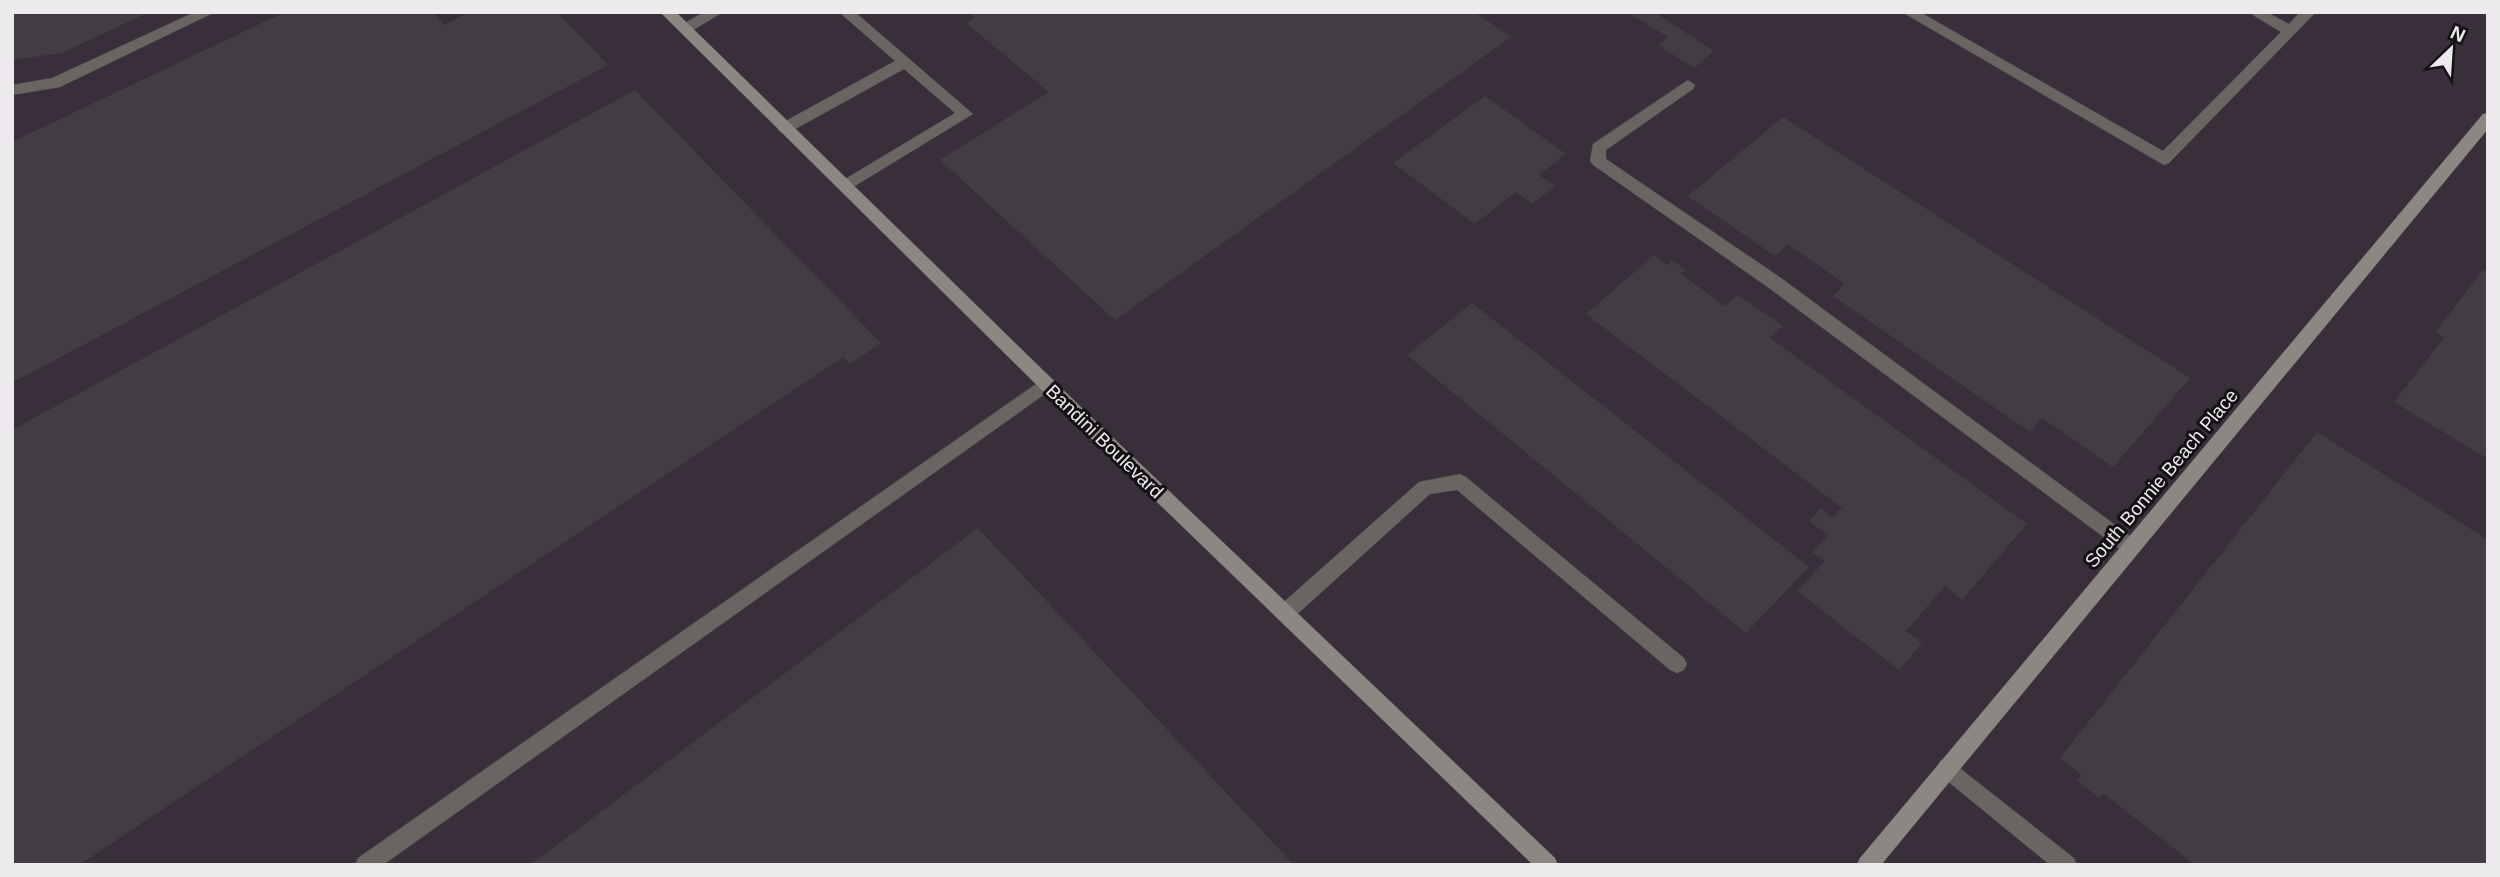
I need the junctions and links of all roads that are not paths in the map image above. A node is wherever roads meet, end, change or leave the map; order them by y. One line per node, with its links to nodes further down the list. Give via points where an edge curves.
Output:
1 (208, 12): 12 (lane, via 55,83)
2 (667, 12): 8 (main road, Bandini Boulevard)
3 (716, 12): 8 (lane)
4 (846, 12): 10 (lane)
5 (1909, 12): 9 (lane, via 2164,159)
6 (2255, 12): 9 (lane)
7 (2308, 12): 9 (lane)
8 (685, 29): 14 (main road, Bandini Boulevard)
9 (2290, 31)
10 (905, 62): 14 (lane); 15 (lane, via 966,114)
11 (1688, 86): 17 (lane, via 1598,148 1598,161 1775,283)
12 (12, 90)
13 (2488, 118): 17 (main road, South Bonnie Beach Place)
14 (785, 128): 15 (main road, Bandini Boulevard)
15 (845, 186): 16 (main road, Bandini Boulevard)
16 (1046, 384): 18 (main road, Bandini Boulevard); 21 (lane)
17 (2131, 547): 20 (main road, South Bonnie Beach Place)
18 (1284, 613): 19 (lane, via 1425,487 1460,482); 22 (main road, Bandini Boulevard)
19 (1677, 664)
20 (1947, 768): 23 (main road, South Bonnie Beach Place); 24 (lane)
21 (365, 865)
22 (1548, 865)
23 (1867, 865)
24 (2067, 865)

